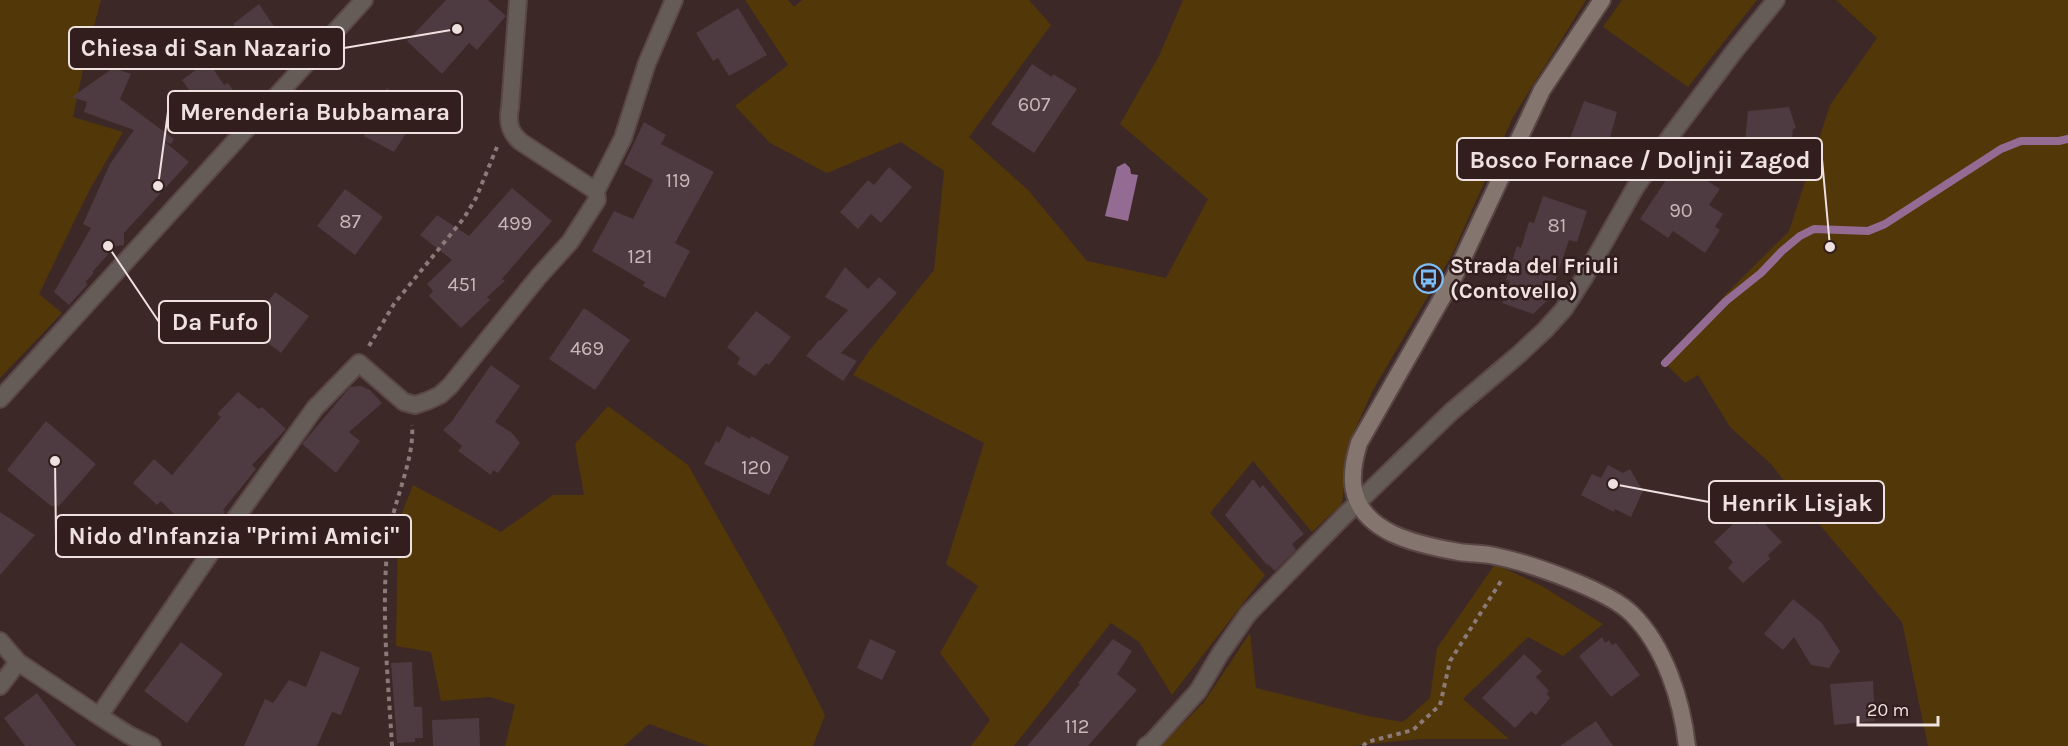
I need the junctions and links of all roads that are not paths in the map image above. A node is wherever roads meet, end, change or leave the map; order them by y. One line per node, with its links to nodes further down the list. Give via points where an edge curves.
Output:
1 (363, 0): 7 (street)
2 (518, 0): 6 (street, via 507,121 521,142)
3 (674, 0): 6 (street, via 647,63 623,138)
4 (1602, 0): 8 (main road, via 1542,90 1454,277 1359,443 1353,464 1353,485)
5 (1776, 0): 8 (street, via 1672,134 1635,188 1564,309 1450,412)
6 (596, 190): 12 (street, via 597,200 570,242 440,395 415,405 404,402 359,363 315,408)
7 (0, 399)
8 (1359, 502): 14 (street, via 1248,614 1198,691); 15 (main road, via 1383,529 1400,538 1460,553 1494,556 1566,578 1631,613 1663,658)
9 (0, 641): 10 (street)
10 (18, 662): 11 (street); 12 (street)
11 (0, 686)
12 (99, 716): 13 (street)
13 (152, 746)
14 (1146, 746)
15 (1687, 746)

